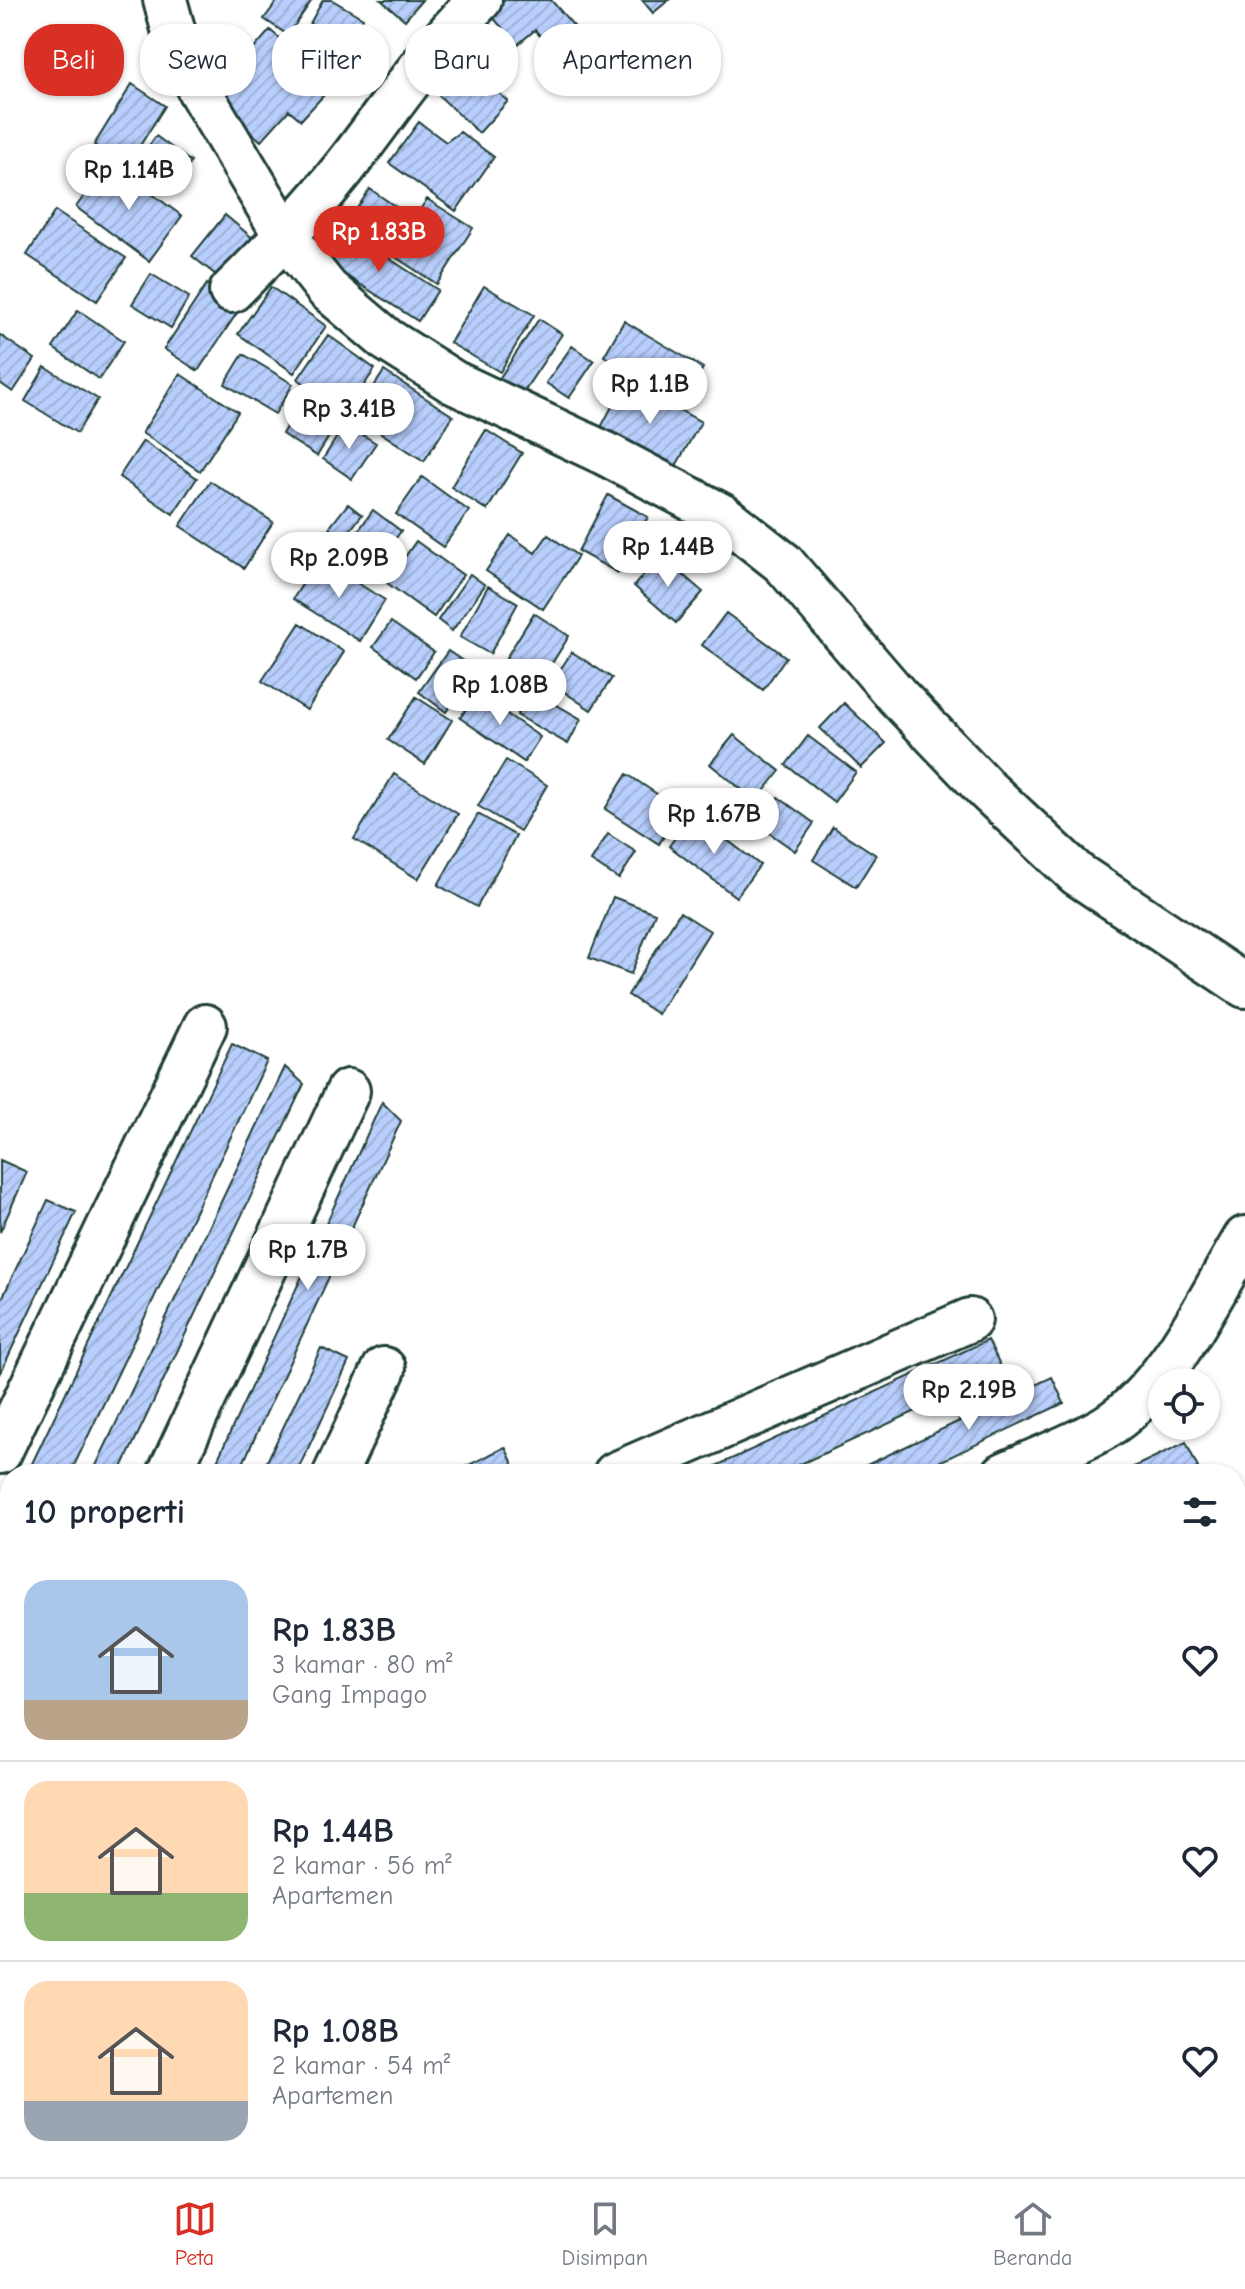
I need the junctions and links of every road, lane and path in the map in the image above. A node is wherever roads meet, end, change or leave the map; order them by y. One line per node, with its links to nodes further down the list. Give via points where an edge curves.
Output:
1 (165, 0): 3 (street, via 199,90)
2 (480, 0): 3 (street)
3 (286, 237): 4 (street); 5 (street, via 327,289 387,340 453,382 723,516 783,563 897,696 1077,874)
4 (231, 291)
5 (1245, 986)
6 (205, 1026): 11 (street)
7 (348, 1091): 12 (street)
8 (1245, 1238): 15 (street, via 1177,1353 1144,1395 1106,1427)
9 (970, 1320): 14 (street)
10 (384, 1369): 13 (street)
11 (0, 1452)
12 (174, 1464)
13 (340, 1464)
14 (638, 1464)
15 (1026, 1464)

